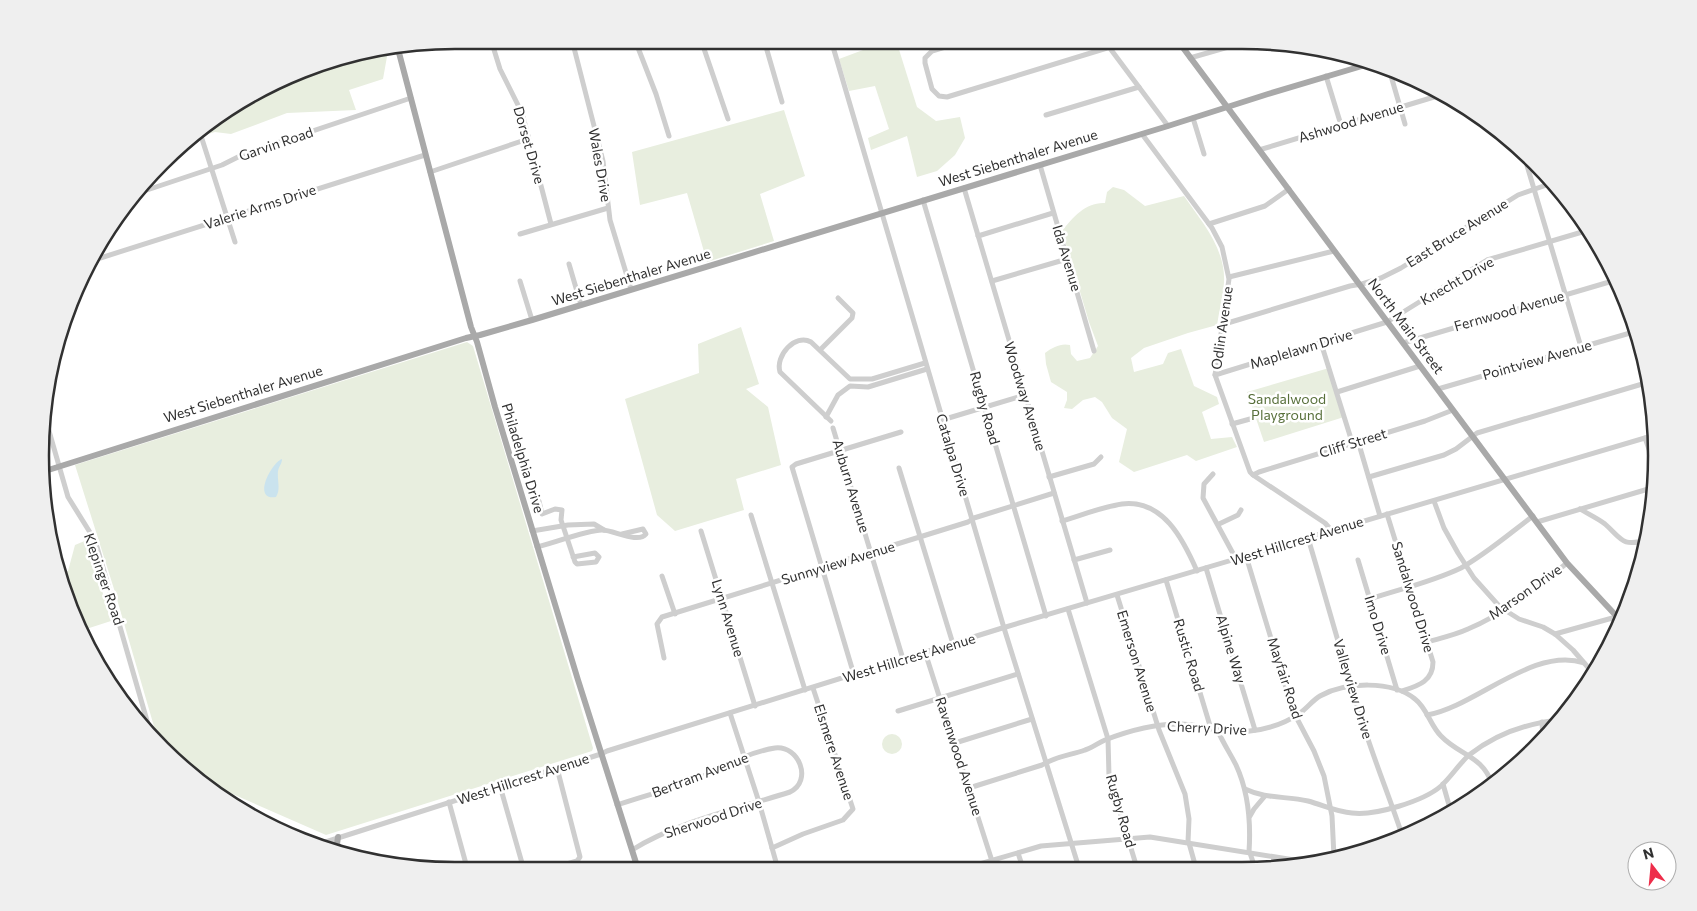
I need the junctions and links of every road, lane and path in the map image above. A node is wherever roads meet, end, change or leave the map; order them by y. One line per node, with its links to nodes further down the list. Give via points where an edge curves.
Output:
1 (494, 49): 32 (street, Dorset Drive, via 500,69 520,106)
2 (574, 49): 46 (street, Wales Drive, via 603,161)
3 (638, 49): 30 (street)
4 (704, 49): 25 (street)
5 (767, 49): 20 (street)
6 (834, 49): 47 (street, Catalpa Drive)
7 (938, 49): 8 (street, via 925,58 925,63 932,89 942,97)
8 (1102, 49)
9 (1110, 49): 17 (street)
10 (1184, 49): 13 (main road, North Main Street)
11 (1221, 49): 13 (street)
12 (399, 53): 19 (main road, Philadelphia Drive)
13 (1190, 58): 21 (main road, North Main Street)
14 (1360, 67): 15 (main road, West Siebenthaler Avenue)
15 (1326, 76): 21 (main road, West Siebenthaler Avenue); 27 (street)
16 (1392, 78): 22 (street)
17 (1139, 87): 23 (street); 28 (street)
18 (1433, 97): 22 (street, Ashwood Avenue)
19 (411, 98): 35 (main road, Philadelphia Drive); 38 (street, Garvin Road)
20 (782, 102)
21 (1227, 107): 24 (main road, West Siebenthaler Avenue); 33 (main road, North Main Street)
22 (1400, 107): 26 (street); 27 (street, Ashwood Avenue)
23 (1046, 115)
24 (1193, 118): 28 (main road, West Siebenthaler Avenue); 34 (street)
25 (728, 119)
26 (1405, 124)
27 (1341, 125): 33 (street, Ashwood Avenue)
28 (1168, 126): 29 (main road, West Siebenthaler Avenue)
29 (1142, 134): 36 (main road, West Siebenthaler Avenue); 51 (street, Odlin Avenue)
30 (669, 136)
31 (202, 139): 38 (street)
32 (528, 139): 39 (street); 50 (street, Dorset Drive)
33 (1259, 150): 43 (main road, North Main Street)
34 (1204, 154)
35 (425, 155): 39 (main road, Philadelphia Drive); 49 (street, Valerie Arms Drive)
36 (1040, 165): 41 (main road, West Siebenthaler Avenue); 48 (street, Ida Avenue)
37 (1527, 167): 42 (street)
38 (211, 168): 44 (street, Garvin Road); 49 (street)
39 (430, 172): 74 (main road, Philadelphia Drive)
40 (1545, 185): 42 (street, East Bruce Avenue)
41 (964, 188): 45 (main road, West Siebenthaler Avenue); 54 (street, Woodway Avenue)
42 (1534, 188): 56 (street); 65 (street, East Bruce Avenue, via 1401,268)
43 (1289, 189): 51 (street, via 1265,206); 57 (main road, North Main Street)
44 (148, 190)
45 (924, 200): 47 (main road, West Siebenthaler Avenue); 90 (street, Rugby Road)
46 (608, 208): 50 (street); 66 (street, Wales Drive)
47 (881, 213): 66 (main road, West Siebenthaler Avenue); 80 (street, Catalpa Drive)
48 (1053, 213): 54 (street); 59 (street, Ida Avenue)
49 (227, 218): 55 (street); 58 (street, Valerie Arms Drive)
50 (551, 224): 53 (street)
51 (1209, 224): 61 (street, Odlin Avenue, via 1220,242)
52 (1581, 232): 56 (street, Knecht Drive)
53 (520, 234)
54 (978, 236): 63 (street, Woodway Avenue)
55 (234, 242)
56 (1550, 242): 67 (street); 71 (street, Knecht Drive, via 1487,260)
57 (1334, 251): 61 (street); 65 (main road, North Main Street)
58 (100, 258)
59 (1067, 259): 63 (street); 79 (street, Ida Avenue)
60 (569, 264): 69 (street)
61 (1229, 276): 72 (street, Odlin Avenue)
62 (520, 281): 70 (street)
63 (992, 282): 89 (street, Woodway Avenue)
64 (1609, 282): 67 (street, Fernwood Avenue)
65 (1360, 284): 71 (main road, North Main Street); 72 (street, East Bruce Avenue)
66 (631, 290): 69 (main road, West Siebenthaler Avenue)
67 (1566, 295): 76 (street, Fernwood Avenue); 77 (street)
68 (838, 298): 78 (street, via 853,313 852,318)
69 (581, 305): 70 (main road, West Siebenthaler Avenue)
70 (532, 320): 74 (main road, West Siebenthaler Avenue)
71 (1387, 322): 75 (street, Maplelawn Drive); 76 (main road, North Main Street)
72 (1222, 325): 83 (street, Odlin Avenue)
73 (1629, 333): 77 (street, Pointview Avenue)
74 (475, 337): 107 (main road, West Siebenthaler Avenue); 131 (main road, Philadelphia Drive)
75 (1321, 343): 83 (street, Maplelawn Drive); 88 (street)
76 (1403, 343): 81 (main road, North Main Street)
77 (1581, 347): 87 (street, Pointview Avenue)
78 (820, 350): 84 (street); 92 (street, Auburn Avenue, via 806,340 796,342 782,355 779,366 781,373)
79 (1094, 351)
80 (925, 363): 82 (street, Catalpa Drive); 84 (street, via 872,379)
81 (1420, 366): 87 (main road, North Main Street); 88 (street)
82 (927, 369): 86 (street, via 875,385); 94 (street, Catalpa Drive)
83 (1215, 375): 96 (street, Odlin Avenue)
84 (850, 379): 86 (street)
85 (1642, 384): 100 (street)
86 (850, 386): 92 (street, via 838,395)
87 (1438, 389): 91 (main road, North Main Street)
88 (1337, 392): 103 (street)
89 (1025, 395): 90 (street); 112 (street, Woodway Avenue)
90 (984, 407): 94 (street); 119 (street, Rugby Road)
91 (1453, 410): 100 (main road, North Main Street); 102 (street, Cliff Street)
92 (826, 417): 95 (street, Auburn Avenue)
93 (1250, 419): 96 (street)
94 (942, 420): 125 (street, Catalpa Drive)
95 (831, 421)
96 (1232, 424): 111 (street, Odlin Avenue)
97 (833, 428): 105 (street, Auburn Avenue)
98 (901, 432): 105 (street)
99 (50, 434): 107 (street, Klepinger Road)
100 (1473, 436): 113 (street, via 1444,455); 114 (main road, North Main Street)
101 (1645, 438): 104 (street); 114 (street, West Hillcrest Avenue)
102 (1358, 441): 103 (street, Cliff Street); 113 (street)
103 (1352, 442): 111 (street, Cliff Street)
104 (1648, 446)
105 (840, 450): 141 (street, Auburn Avenue); 149 (street, via 792,466)
106 (1101, 457): 112 (street, via 1094,464)
107 (59, 466): 109 (main road, West Siebenthaler Avenue); 190 (street, Klepinger Road, via 68,497 97,547)
108 (899, 468): 135 (street)
109 (50, 469)
110 (1213, 474): 128 (street, via 1206,481 1203,495)
111 (1253, 475): 133 (street)
112 (1049, 477): 116 (street, Woodway Avenue)
113 (1369, 477): 124 (street)
114 (1505, 480): 118 (street, West Hillcrest Avenue); 126 (main road, North Main Street)
115 (1646, 489): 120 (street)
116 (1054, 493): 119 (street, Sunnyview Avenue); 127 (street, Woodway Avenue)
117 (539, 501): 129 (street, via 542,514 562,510)
118 (1434, 501): 122 (street, West Hillcrest Avenue); 148 (street, via 1444,528)
119 (1013, 506): 125 (street, Sunnyview Avenue); 164 (street, Rugby Road)
120 (1579, 509): 126 (street); 138 (street, via 1605,524 1622,540)
121 (1241, 510): 128 (street)
122 (1388, 514): 124 (street, West Hillcrest Avenue); 155 (street, Sandalwood Drive)
123 (751, 515): 154 (street, Elsmere Avenue)
124 (1380, 516): 133 (street, West Hillcrest Avenue)
125 (972, 519): 135 (street, Sunnyview Avenue); 166 (street, Catalpa Drive)
126 (1534, 519): 147 (main road, North Main Street); 148 (street)
127 (1062, 521): 145 (street, Woodway Avenue); 151 (street, via 1120,504 1150,508 1172,526)
128 (1219, 524): 144 (street)
129 (563, 526): 130 (street, via 594,524); 131 (street); 137 (street)
130 (604, 530): 134 (street); 137 (street)
131 (532, 531): 139 (main road, Philadelphia Drive)
132 (701, 531): 157 (street, Lynn Avenue)
133 (1332, 531): 136 (street, West Hillcrest Avenue)
134 (622, 534)
135 (920, 537): 141 (street, Sunnyview Avenue); 169 (street)
136 (1308, 538): 142 (street, West Hillcrest Avenue); 179 (street, Valleyview Drive)
137 (567, 539): 139 (street); 143 (street)
138 (1638, 542)
139 (537, 547): 200 (main road, Philadelphia Drive)
140 (1110, 550): 145 (street)
141 (871, 552): 149 (street, Sunnyview Avenue); 173 (street, Auburn Avenue)
142 (1246, 556): 144 (street, West Hillcrest Avenue); 188 (street, Mayfair Road)
143 (573, 557): 143 (street, via 578,565 596,562 599,556 595,553)
144 (1236, 559): 150 (street, West Hillcrest Avenue)
145 (1074, 560): 159 (street, Woodway Avenue)
146 (1358, 560): 158 (street, Imo Drive)
147 (1567, 563): 161 (street, Marson Drive); 163 (main road, North Main Street)
148 (1465, 565): 155 (street); 161 (street)
149 (821, 567): 154 (street, Sunnyview Avenue); 178 (street)
150 (1206, 568): 151 (street, West Hillcrest Avenue); 196 (street, Alpine Way)
151 (1196, 571): 153 (street, West Hillcrest Avenue)
152 (662, 576): 162 (street)
153 (1166, 580): 156 (street, West Hillcrest Avenue); 194 (street, Rustic Road)
154 (772, 583): 157 (street, Sunnyview Avenue); 181 (street, Elsmere Avenue)
155 (1410, 586): 158 (street); 168 (street, Sandalwood Drive)
156 (1116, 594): 159 (street, West Hillcrest Avenue); 193 (street, Emerson Avenue)
157 (722, 599): 162 (street, Sunnyview Avenue); 184 (street, Lynn Avenue)
158 (1370, 599): 182 (street, Imo Drive)
159 (1087, 603): 160 (street, West Hillcrest Avenue)
160 (1068, 609): 164 (street, West Hillcrest Avenue); 198 (street, Rugby Road)
161 (1504, 610): 167 (street); 168 (street, Marson Drive, via 1468,629)
162 (675, 614): 172 (street, Sunnyview Avenue, via 662,617 657,624)
163 (1615, 615)
164 (1046, 616): 166 (street, West Hillcrest Avenue)
165 (1613, 619): 167 (street)
166 (1004, 628): 169 (street, West Hillcrest Avenue); 177 (street, Catalpa Drive)
167 (1555, 634): 170 (street)
168 (1427, 642): 182 (street, Sandalwood Drive, via 1433,662 1431,675 1423,684)
169 (953, 644): 171 (street, West Hillcrest Avenue)
170 (1568, 646): 174 (street); 175 (street)
171 (925, 652): 173 (street, West Hillcrest Avenue); 183 (street, Ravenwood Avenue)
172 (664, 658)
173 (903, 659): 178 (street, West Hillcrest Avenue)
174 (1566, 659): 175 (street); 187 (street, via 1522,672 1454,706)
175 (1584, 664): 176 (street)
176 (1588, 668)
177 (1018, 674): 183 (street); 189 (street, Catalpa Drive)
178 (854, 675): 180 (street, West Hillcrest Avenue)
179 (1352, 686): 182 (street, Cherry Drive, via 1380,686); 188 (street, Cherry Drive, via 1321,695); 216 (street, Valleyview Drive, via 1371,750)
180 (813, 688): 181 (street, West Hillcrest Avenue); 226 (street, Elsmere Avenue, via 853,809 843,820)
181 (804, 690): 184 (street, West Hillcrest Avenue)
182 (1399, 691): 187 (street, Cherry Drive, via 1418,701)
183 (940, 698): 185 (street); 199 (street, Ravenwood Avenue)
184 (755, 706): 186 (street, West Hillcrest Avenue)
185 (898, 710)
186 (730, 713): 200 (street, West Hillcrest Avenue); 202 (street)
187 (1427, 715): 201 (street, Cherry Drive, via 1444,740)
188 (1295, 716): 196 (street, Cherry Drive); 217 (street, Mayfair Road, via 1314,751)
189 (1032, 719): 199 (street); 203 (street, Catalpa Drive)
190 (147, 720)
191 (1549, 721): 192 (street)
192 (1542, 722): 195 (street); 201 (street, via 1509,731)
193 (1157, 726): 194 (street, Cherry Drive, via 1181,724); 198 (street, Cherry Drive); 223 (street, Emerson Avenue, via 1184,794)
194 (1211, 729): 197 (street, Cherry Drive)
195 (1542, 729)
196 (1255, 730): 197 (street, Cherry Drive)
197 (1218, 731): 210 (street)
198 (1108, 739): 203 (street, Cherry Drive, via 1086,750); 221 (street, Rugby Road, via 1109,776)
199 (954, 743): 208 (street, Ravenwood Avenue)
200 (601, 754): 204 (street, West Hillcrest Avenue); 214 (main road, Philadelphia Drive)
201 (1469, 756): 205 (street, Cherry Drive, via 1483,766); 206 (street)
202 (745, 758): 209 (street, Bertram Avenue, via 774,748 794,754 802,776); 213 (street); 214 (street, Bertram Avenue, via 694,780)
203 (1046, 762): 208 (street, Cherry Drive); 224 (street, Catalpa Drive)
204 (556, 768): 207 (street, West Hillcrest Avenue); 235 (street, via 580,857)
205 (1489, 778)
206 (1443, 784): 215 (street); 216 (street, via 1421,799)
207 (500, 786): 212 (street, West Hillcrest Avenue); 234 (street)
208 (969, 788): 232 (street, Ravenwood Avenue)
209 (796, 789): 213 (street, Sherwood Drive)
210 (1245, 789): 211 (street); 218 (street)
211 (1265, 796): 217 (street, via 1296,798); 218 (street)
212 (449, 802): 220 (street, West Hillcrest Avenue); 233 (street)
213 (759, 802): 226 (street); 227 (street, Sherwood Drive, via 668,832)
214 (617, 804): 227 (main road, Philadelphia Drive)
215 (1449, 805)
216 (1393, 807): 217 (street, via 1363,814); 219 (street, Valleyview Drive)
217 (1331, 808): 228 (street, Mayfair Road)
218 (1250, 816): 230 (street)
219 (1400, 830)
220 (338, 838): 222 (street, West Hillcrest Avenue); 225 (main road)
221 (1128, 839): 223 (street, via 1154,837); 224 (street); 241 (street, Rugby Road)
222 (327, 841)
223 (1189, 842): 230 (street); 242 (street, Emerson Avenue)
224 (1071, 843): 229 (street, via 1041,846); 240 (street, Catalpa Drive)
225 (337, 844)
226 (772, 848): 237 (street)
227 (632, 850): 236 (main road, Philadelphia Drive)
228 (1334, 851)
229 (1018, 853): 232 (street); 239 (street)
230 (1250, 853): 231 (street); 243 (street)
231 (1290, 859)
232 (992, 860): 238 (street)
233 (465, 862)
234 (522, 862)
235 (574, 862)
236 (636, 862)
237 (776, 862)
238 (986, 862)
239 (1021, 862)
240 (1077, 862)
241 (1136, 862)
242 (1194, 862)
243 (1253, 862)

